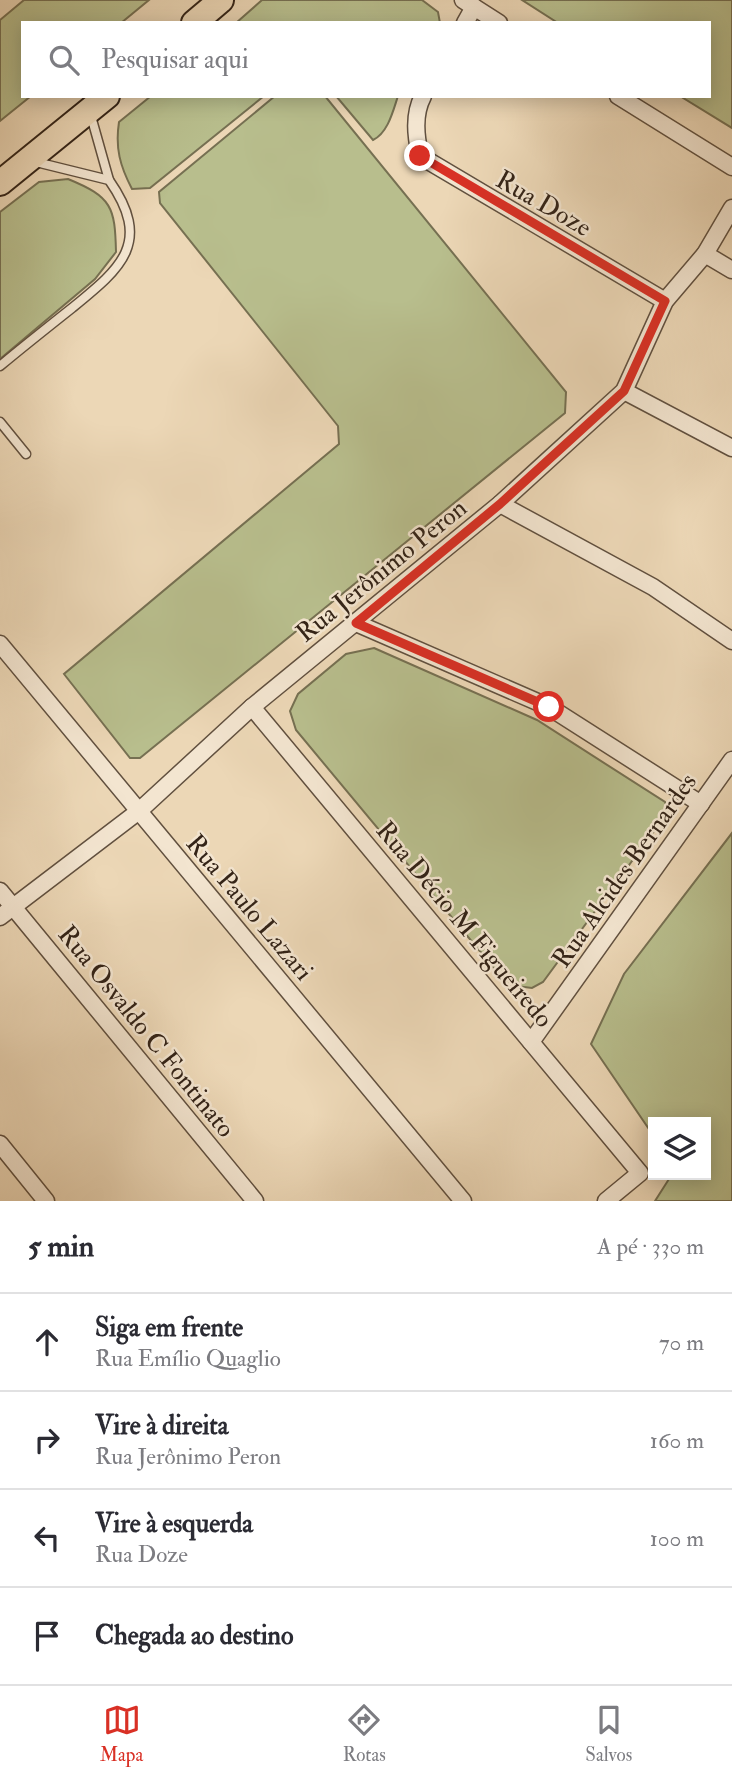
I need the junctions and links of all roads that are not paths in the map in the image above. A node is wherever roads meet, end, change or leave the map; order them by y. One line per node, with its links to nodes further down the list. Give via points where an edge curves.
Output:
1 (221, 0): 3 (main road)
2 (468, 4): 4 (street)
3 (196, 21)
4 (496, 21)
5 (422, 98): 15 (street, Rua Doze, via 415,134 420,156)
6 (621, 98): 9 (street)
7 (98, 104): 8 (main road); 10 (lane)
8 (29, 160): 10 (lane); 11 (main road)
9 (732, 167)
10 (108, 180): 16 (lane, via 122,199 130,225 127,252 113,274)
11 (0, 183)
12 (732, 208): 13 (street, Rua Jerônimo Peron)
13 (705, 254): 14 (street); 15 (street, Rua Jerônimo Peron)
14 (732, 270)
15 (665, 301): 17 (street, Rua Jerônimo Peron)
16 (0, 366)
17 (624, 391): 19 (street); 21 (street, Rua Jerônimo Peron)
18 (0, 422): 20 (lane)
19 (732, 448)
20 (26, 454)
21 (500, 504): 22 (street, Rua Jerônimo Peron); 23 (street, via 653,587)
22 (356, 623): 25 (street, Rua Jerônimo Peron); 27 (street, via 549,707)
23 (732, 641)
24 (0, 644): 28 (street, Rua Paulo Lazari)
25 (252, 707): 28 (street, Rua Jerônimo Peron); 31 (street, Rua Décio M Figueiredo)
26 (732, 760): 27 (street, Rua Alcides Bernardes)
27 (701, 804): 31 (street, Rua Alcides Bernardes)
28 (139, 811): 30 (street, Rua Jerônimo Peron); 35 (street, Rua Paulo Lazari)
29 (0, 891): 30 (street, Rua Osvaldo C Fontinato)
30 (7, 912): 34 (street, Rua Osvaldo C Fontinato)
31 (531, 1042): 36 (street, Rua Décio M Figueiredo, via 640,1173)
32 (0, 1144): 33 (street)
33 (46, 1201)
34 (255, 1201)
35 (463, 1201)
36 (606, 1201)

